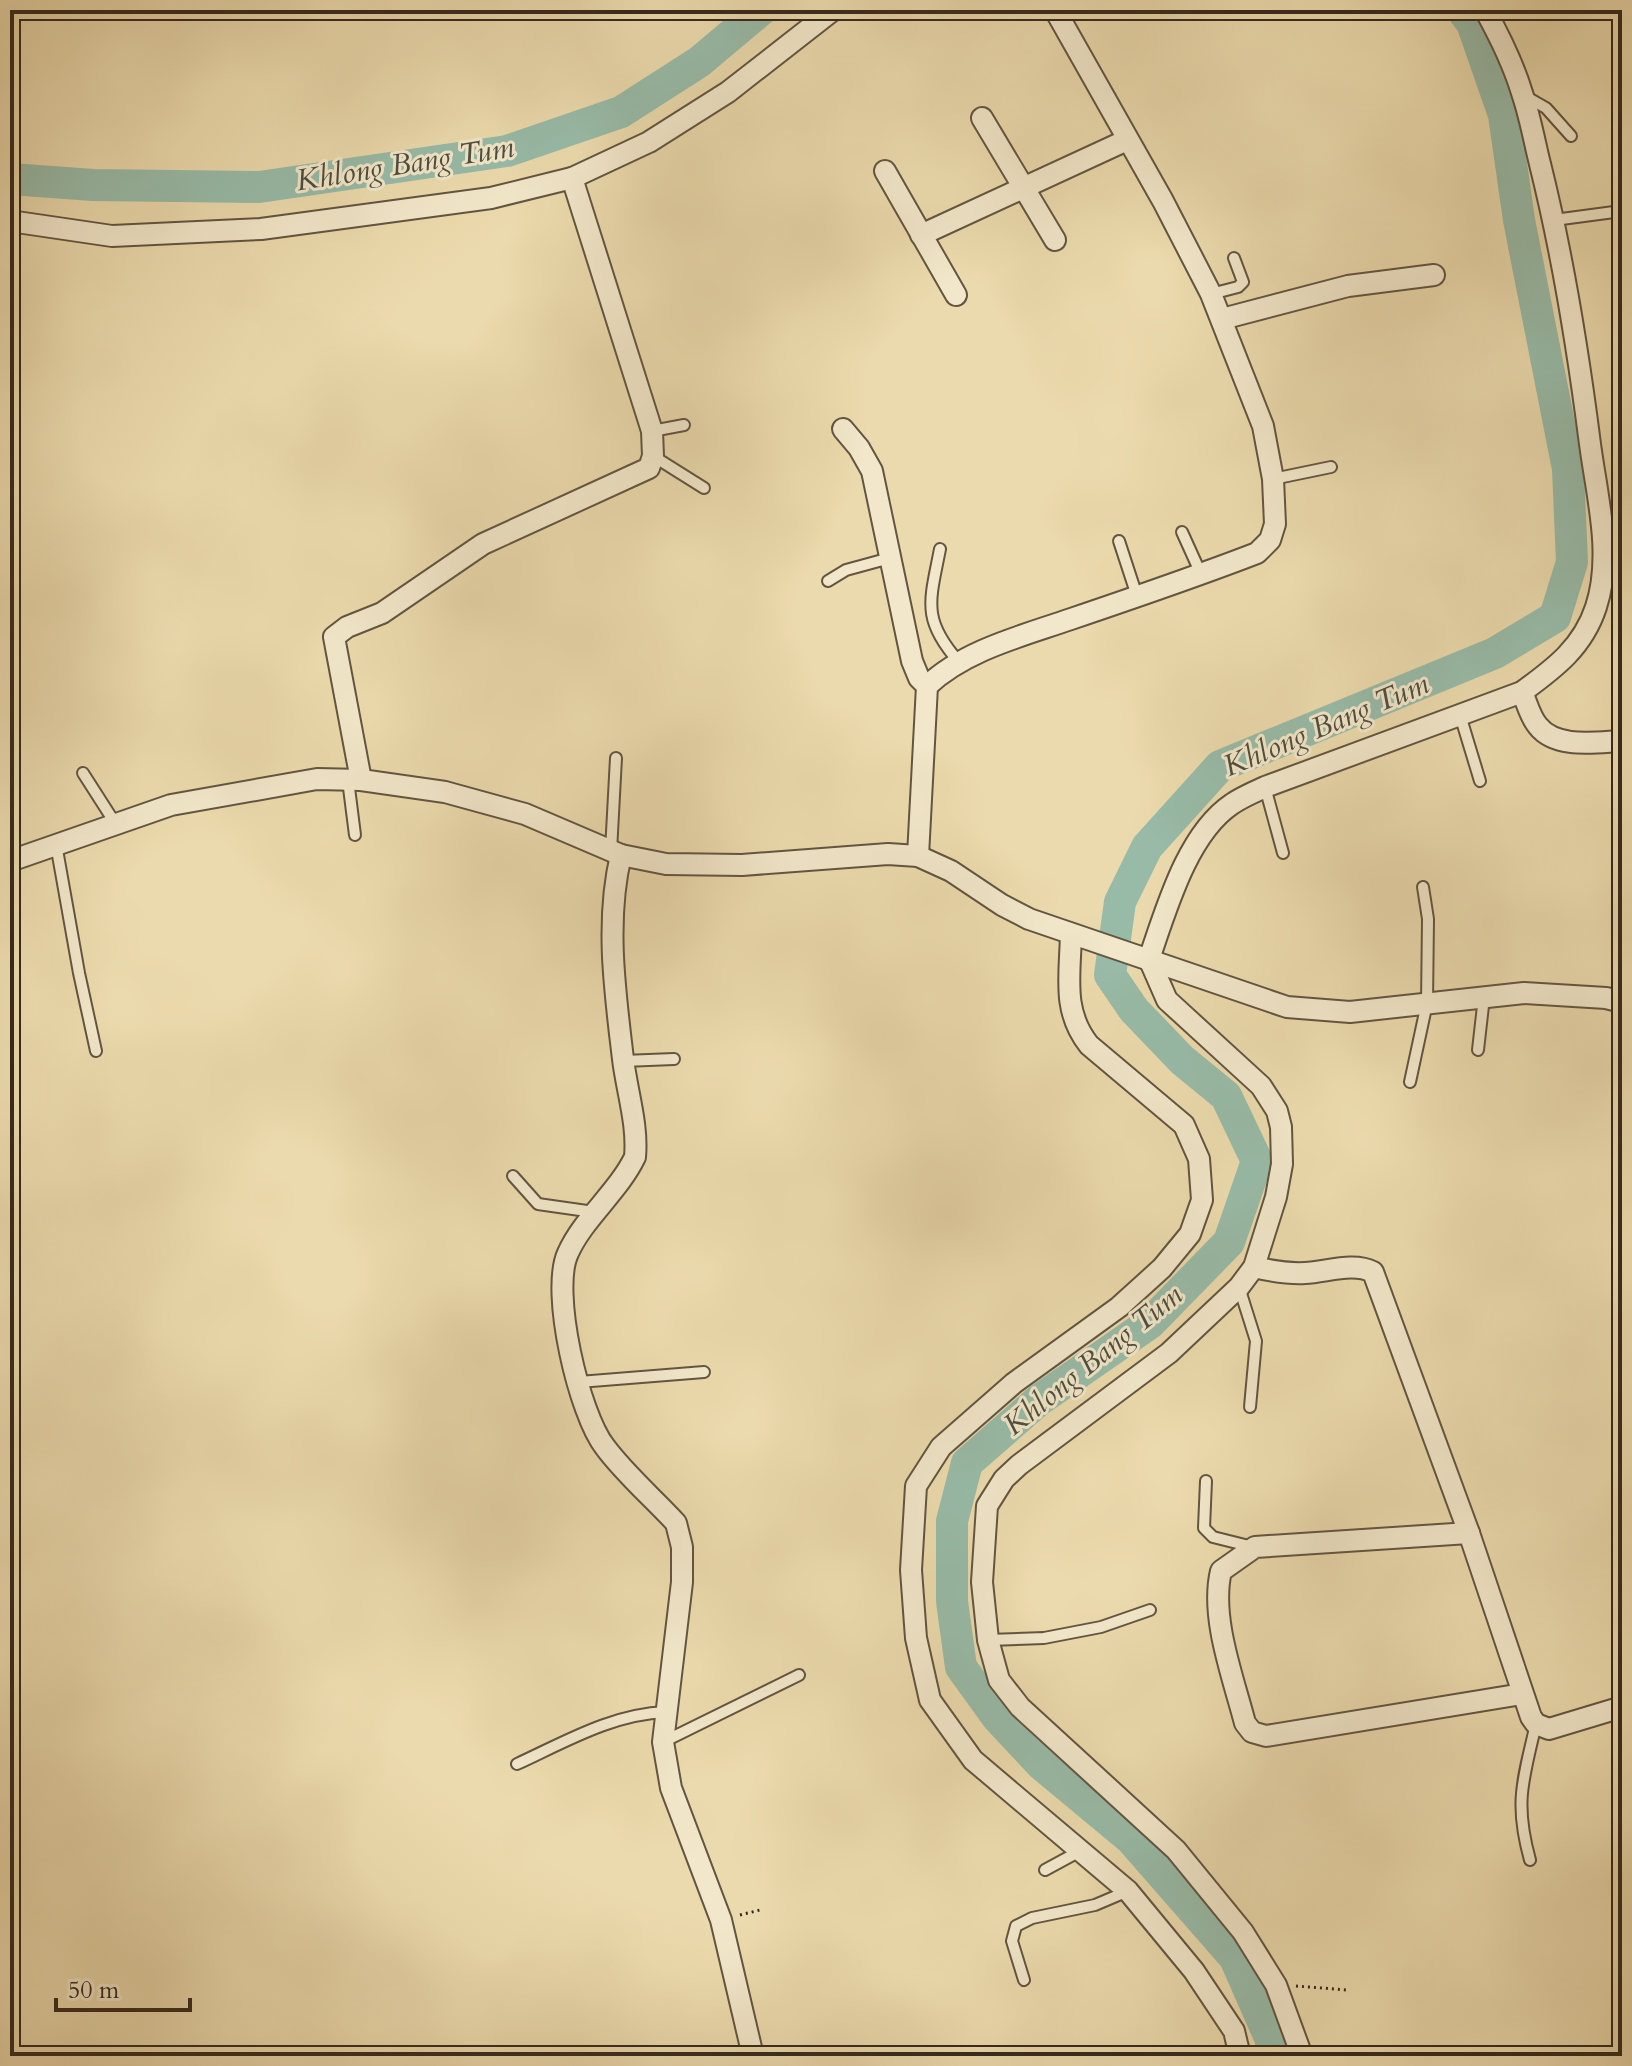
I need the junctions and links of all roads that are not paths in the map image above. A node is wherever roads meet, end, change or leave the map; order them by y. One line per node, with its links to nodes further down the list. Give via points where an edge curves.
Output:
1 (833, 10): 9 (street, via 728,92 649,142)
2 (1055, 10): 7 (street)
3 (1485, 10): 4 (street)
4 (1523, 95): 6 (lane, via 1546,108); 12 (street)
5 (982, 118): 10 (street)
6 (1571, 136)
7 (1127, 140): 10 (street); 18 (street)
8 (885, 171): 14 (street)
9 (572, 178): 13 (street, via 491,198 261,229 112,236); 23 (street)
10 (1024, 187): 14 (street); 15 (street)
11 (1614, 212): 12 (lane)
12 (1554, 220): 37 (street, via 1583,387 1604,570 1589,626 1575,649)
13 (10, 221)
14 (921, 235): 19 (street)
15 (1055, 240)
16 (1234, 258): 18 (lane, via 1243,282)
17 (1434, 275): 20 (street, via 1348,286)
18 (1211, 294): 20 (street)
19 (956, 295)
20 (1222, 319): 26 (street, via 1263,426)
21 (684, 425): 23 (lane)
22 (843, 429): 31 (street, via 872,471)
23 (652, 431): 24 (street)
24 (653, 456): 27 (lane); 42 (street, via 649,468 483,544 382,613 334,637)
25 (1331, 467): 26 (lane)
26 (1273, 479): 32 (street, via 1275,524 1270,540 1257,553)
27 (704, 488)
28 (1182, 532): 32 (lane)
29 (1119, 541): 34 (lane)
30 (940, 549): 35 (lane, via 931,595 933,622 941,642)
31 (890, 558): 33 (lane, via 846,570); 36 (street, via 912,661)
32 (1201, 574): 34 (street)
33 (828, 581)
34 (1137, 596): 35 (street)
35 (959, 662): 36 (street)
36 (927, 686): 50 (street)
37 (1522, 692): 38 (street); 39 (street, via 1546,735 1573,742)
38 (1460, 715): 43 (lane); 44 (street)
39 (1622, 741)
40 (616, 758): 48 (lane)
41 (83, 773): 45 (lane)
42 (354, 780): 45 (street, via 317,779 171,805); 46 (lane); 48 (street, via 472,799 525,814)
43 (1480, 781)
44 (1265, 787): 49 (lane); 54 (street, via 1231,804 1203,832)
45 (115, 823): 47 (street)
46 (355, 835)
47 (56, 844): 51 (street); 59 (lane)
48 (616, 853): 50 (street, via 703,866); 61 (street, via 612,931)
49 (1283, 853)
50 (918, 856): 53 (street, via 1029,919)
51 (10, 861)
52 (1423, 887): 57 (lane)
53 (1077, 937): 54 (street); 82 (street, via 1069,1009 1077,1030 1184,1125 1199,1159 1202,1200 1190,1234 1162,1268 941,1447 916,1486 911,1570 916,1638 930,1700 973,1760)
54 (1144, 958): 57 (street, via 1287,1007 1350,1012); 65 (street, via 1167,1000 1261,1086 1277,1111 1282,1164)
55 (1484, 997): 56 (street, via 1524,993); 57 (street); 58 (lane)
56 (1622, 1002)
57 (1427, 1003): 62 (lane)
58 (1478, 1050)
59 (96, 1051)
60 (674, 1059): 61 (lane)
61 (623, 1061): 64 (street, via 637,1140 635,1157)
62 (1410, 1082)
63 (513, 1176): 64 (lane, via 538,1204)
64 (597, 1212): 68 (street, via 566,1256 560,1284)
65 (1254, 1267): 66 (street); 71 (street, via 1283,1273 1364,1267 1373,1272)
66 (1239, 1287): 69 (lane, via 1256,1341); 74 (street, via 1169,1353 1036,1450 994,1493 984,1527)
67 (704, 1372): 68 (lane)
68 (579, 1382): 78 (street, via 604,1447 680,1533 682,1582)
69 (1250, 1407)
70 (1206, 1481): 72 (lane, via 1204,1528 1213,1537)
71 (1469, 1533): 72 (street); 76 (street)
72 (1255, 1547): 76 (street, via 1221,1571 1217,1587 1218,1615 1245,1723 1252,1732 1266,1736)
73 (1150, 1610): 74 (lane, via 1044,1638)
74 (988, 1640): 89 (street, via 999,1680 1020,1707 1176,1850 1243,1932 1276,1985)
75 (799, 1675): 80 (lane)
76 (1522, 1694): 79 (street)
77 (1622, 1707): 79 (street, via 1549,1729)
78 (666, 1712): 80 (street); 81 (lane, via 617,1719)
79 (1536, 1724): 83 (lane, via 1520,1792)
80 (663, 1742): 87 (street, via 671,1788 721,1920)
81 (517, 1764)
82 (1080, 1851): 84 (lane); 85 (street)
83 (1530, 1860)
84 (1045, 1870)
85 (1128, 1891): 86 (lane, via 1016,1926 1012,1941); 88 (street, via 1194,1971 1234,2031)
86 (1024, 1980)
87 (753, 2056)
88 (1240, 2056)
89 (1302, 2056)

